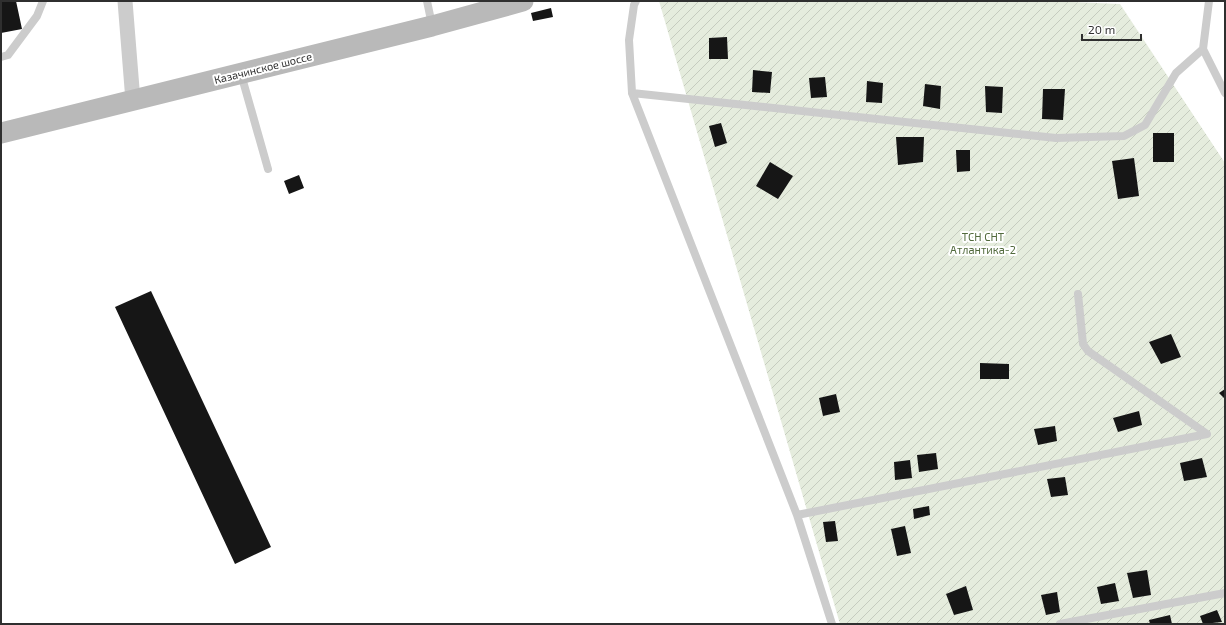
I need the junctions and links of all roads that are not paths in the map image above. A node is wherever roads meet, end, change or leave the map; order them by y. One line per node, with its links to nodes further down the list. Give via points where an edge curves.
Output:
1 (43, 1): 9 (lane, via 37,16 8,55)
2 (125, 1): 13 (street)
3 (427, 1): 7 (lane)
4 (524, 1): 7 (main road, Казачинское шоссе)
5 (636, 1): 12 (lane, via 629,40)
6 (1209, 1): 8 (lane)
7 (432, 26): 10 (main road, Казачинское шоссе)
8 (1202, 49): 11 (lane); 12 (lane, via 1176,73 1145,124 1124,136 1056,138)
9 (1, 57)
10 (241, 74): 13 (main road, Казачинское шоссе); 15 (lane)
11 (1225, 92)
12 (632, 93): 17 (lane)
13 (133, 101): 14 (main road, Казачинское шоссе)
14 (1, 133)
15 (268, 169)
16 (1078, 294): 17 (lane, via 1083,344 1088,351 1207,434)
17 (797, 515): 19 (lane)
18 (1225, 593): 20 (lane)
19 (832, 624)
20 (1060, 624)

